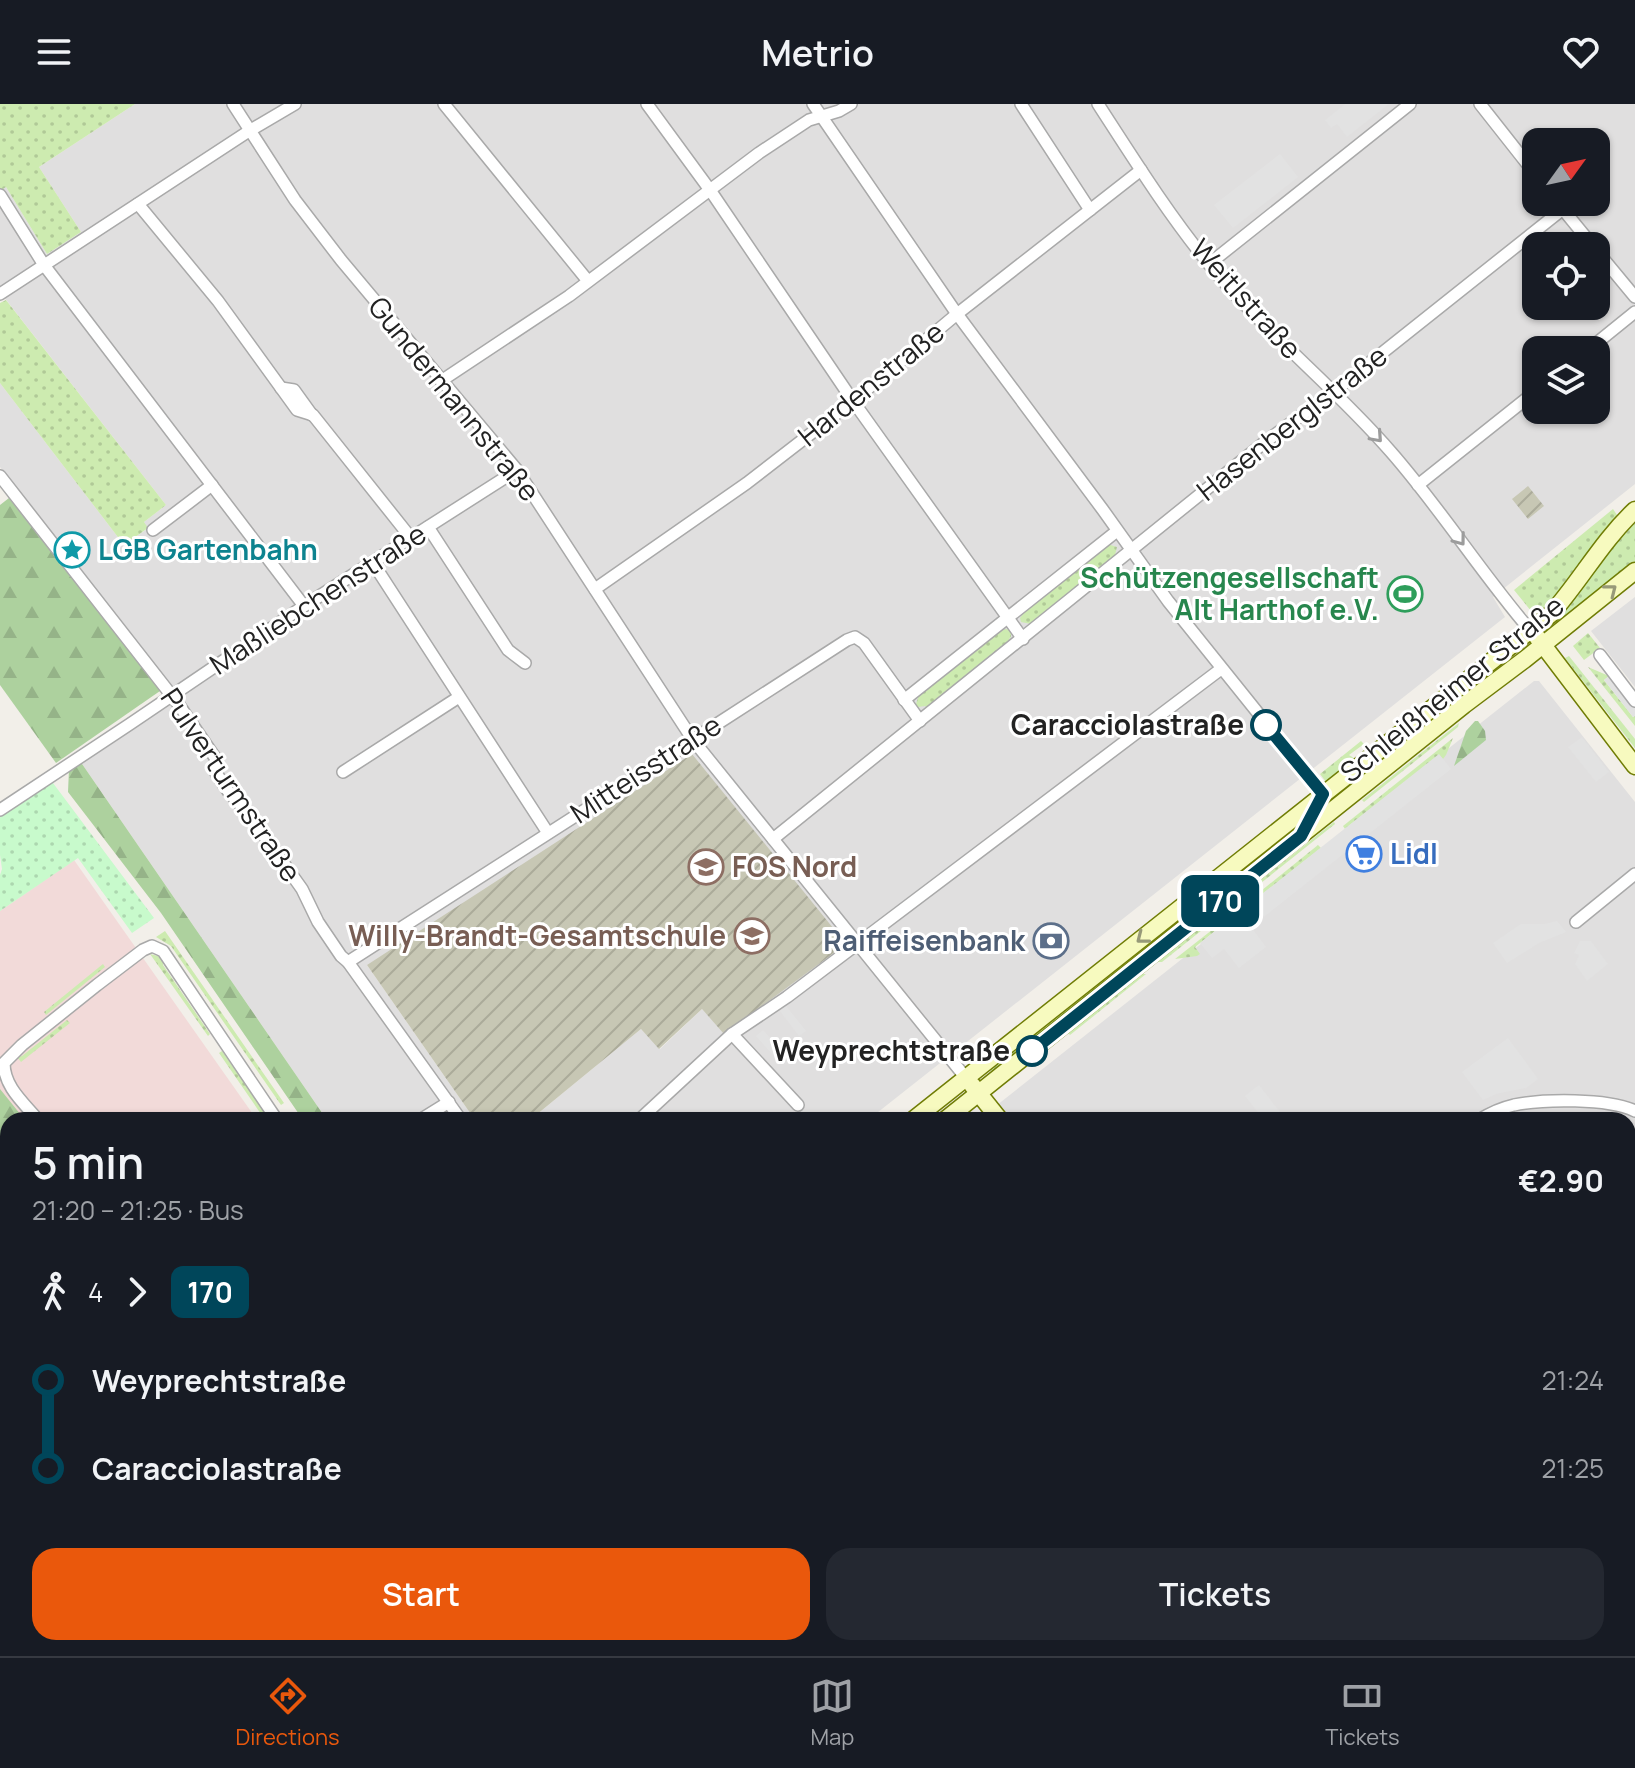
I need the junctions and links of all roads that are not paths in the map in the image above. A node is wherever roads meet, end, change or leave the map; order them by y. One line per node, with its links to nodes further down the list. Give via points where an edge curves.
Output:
1 (233, 104): 12 (street, Gundermannstraße)
2 (295, 104): 12 (street)
3 (444, 104): 25 (street)
4 (647, 104): 15 (street)
5 (813, 104): 11 (street)
6 (851, 104): 11 (street)
7 (1021, 104): 18 (street)
8 (1098, 104): 14 (street, Weitlstraße)
9 (1410, 104): 22 (street)
10 (1480, 104): 13 (street)
11 (821, 117): 15 (street, via 809,120); 29 (street)
12 (249, 131): 17 (street); 31 (street, Gundermannstraße, via 344,265)
13 (1522, 157)
14 (1141, 170): 18 (street, Hardenstraße); 22 (street, Weitlstraße)
15 (710, 190): 25 (street); 33 (street)
16 (0, 195): 23 (street)
17 (138, 204): 23 (street); 43 (street, via 218,301 297,410 313,415)
18 (1090, 210): 29 (street, Hardenstraße)
19 (1548, 216): 32 (street, Hasenberglstraße)
20 (1568, 216): 21 (street)
21 (1581, 232)
22 (1209, 264): 32 (street, Weitlstraße)
23 (44, 265): 26 (street); 37 (street)
24 (1610, 267): 27 (street)
25 (588, 281): 31 (street)
26 (0, 294)
27 (1635, 297)
28 (1635, 312): 30 (street)
29 (957, 314): 33 (street, Hardenstraße); 42 (street)
30 (1605, 336)
31 (441, 381): 35 (street, Gundermannstraße)
32 (1333, 392): 38 (street, Weitlstraße, one-way to 38); 44 (street, Hasenberglstraße)
33 (853, 401): 47 (street, Hardenstraße); 49 (street)
34 (1522, 402): 38 (street)
35 (517, 470): 40 (street, Maßliebchenstraße); 47 (street, Gundermannstraße)
36 (0, 476): 57 (street, Pulverturmstraße)
37 (212, 485): 41 (street); 48 (street)
38 (1418, 485): 50 (street, Weitlstraße, one-way to 50)
39 (1635, 510): 50 (main road, Schleißheimer Straße, via 1602,545 1567,596)
40 (428, 527): 43 (street, Maßliebchenstraße); 54 (street, via 508,650)
41 (153, 530)
42 (1117, 531): 44 (street); 49 (street)
43 (411, 538): 45 (street, Maßliebchenstraße)
44 (1130, 551): 51 (street, Hasenberglstraße); 55 (street)
45 (373, 563): 48 (street, Maßliebchenstraße); 58 (street)
46 (1635, 571): 52 (main road, Schleißheimer Straße, one-way to 46)
47 (595, 589): 63 (street, Gundermannstraße)
48 (304, 606): 57 (street, Maßliebchenstraße)
49 (1008, 618): 51 (street); 59 (street)
50 (1530, 630): 52 (main road); 56 (main road, Schleißheimer Straße)
51 (1023, 639): 62 (street, Hasenberglstraße)
52 (1543, 645): 60 (main road, Schleißheimer Straße); 64 (main road)
53 (1600, 655): 61 (street)
54 (525, 663)
55 (1221, 669): 66 (street); 73 (street)
56 (1460, 686): 60 (main road, via 1472,688); 66 (main road, Schleißheimer Straße)
57 (171, 696): 67 (street, Maßliebchenstraße); 74 (street, Pulverturmstraße, via 216,759 216,773 231,796 302,889 318,922)
58 (459, 697): 65 (street); 68 (street)
59 (904, 700): 62 (street, Mitteisstraße); 63 (street, Mitteisstraße, via 855,637)
60 (1471, 700): 69 (main road, Schleißheimer Straße)
61 (1635, 701)
62 (920, 721): 70 (street, Hasenberglstraße)
63 (693, 740): 68 (street, Mitteisstraße); 70 (street, Gundermannstraße)
64 (1635, 766)
65 (343, 772)
66 (1323, 794): 69 (street); 76 (main road, Schleißheimer Straße, one-way to 76)
67 (0, 810)
68 (548, 833): 74 (street, Mitteisstraße)
69 (1301, 836): 77 (main road, Schleißheimer Straße)
70 (773, 839): 73 (street, Gundermannstraße)
71 (1635, 874): 72 (street)
72 (1576, 922)
73 (857, 943): 75 (street); 76 (street, Gundermannstraße)
74 (348, 962): 78 (street, Pulverturmstraße)
75 (732, 1034): 79 (street); 85 (street)
76 (966, 1078): 77 (main road); 86 (main road, Schleißheimer Straße)
77 (979, 1093): 87 (main road, Schleißheimer Straße); 88 (main road)
78 (449, 1102): 83 (street); 84 (street, Pulverturmstraße)
79 (798, 1105)
80 (1635, 1111): 89 (street, via 1603,1103 1528,1103)
81 (31, 1112): 82 (street, via 11,1088 4,1063 152,946 163,951)
82 (272, 1112)
83 (433, 1112)
84 (456, 1112)
85 (648, 1112)
86 (923, 1112)
87 (955, 1112)
88 (994, 1112)
89 (1496, 1112)

